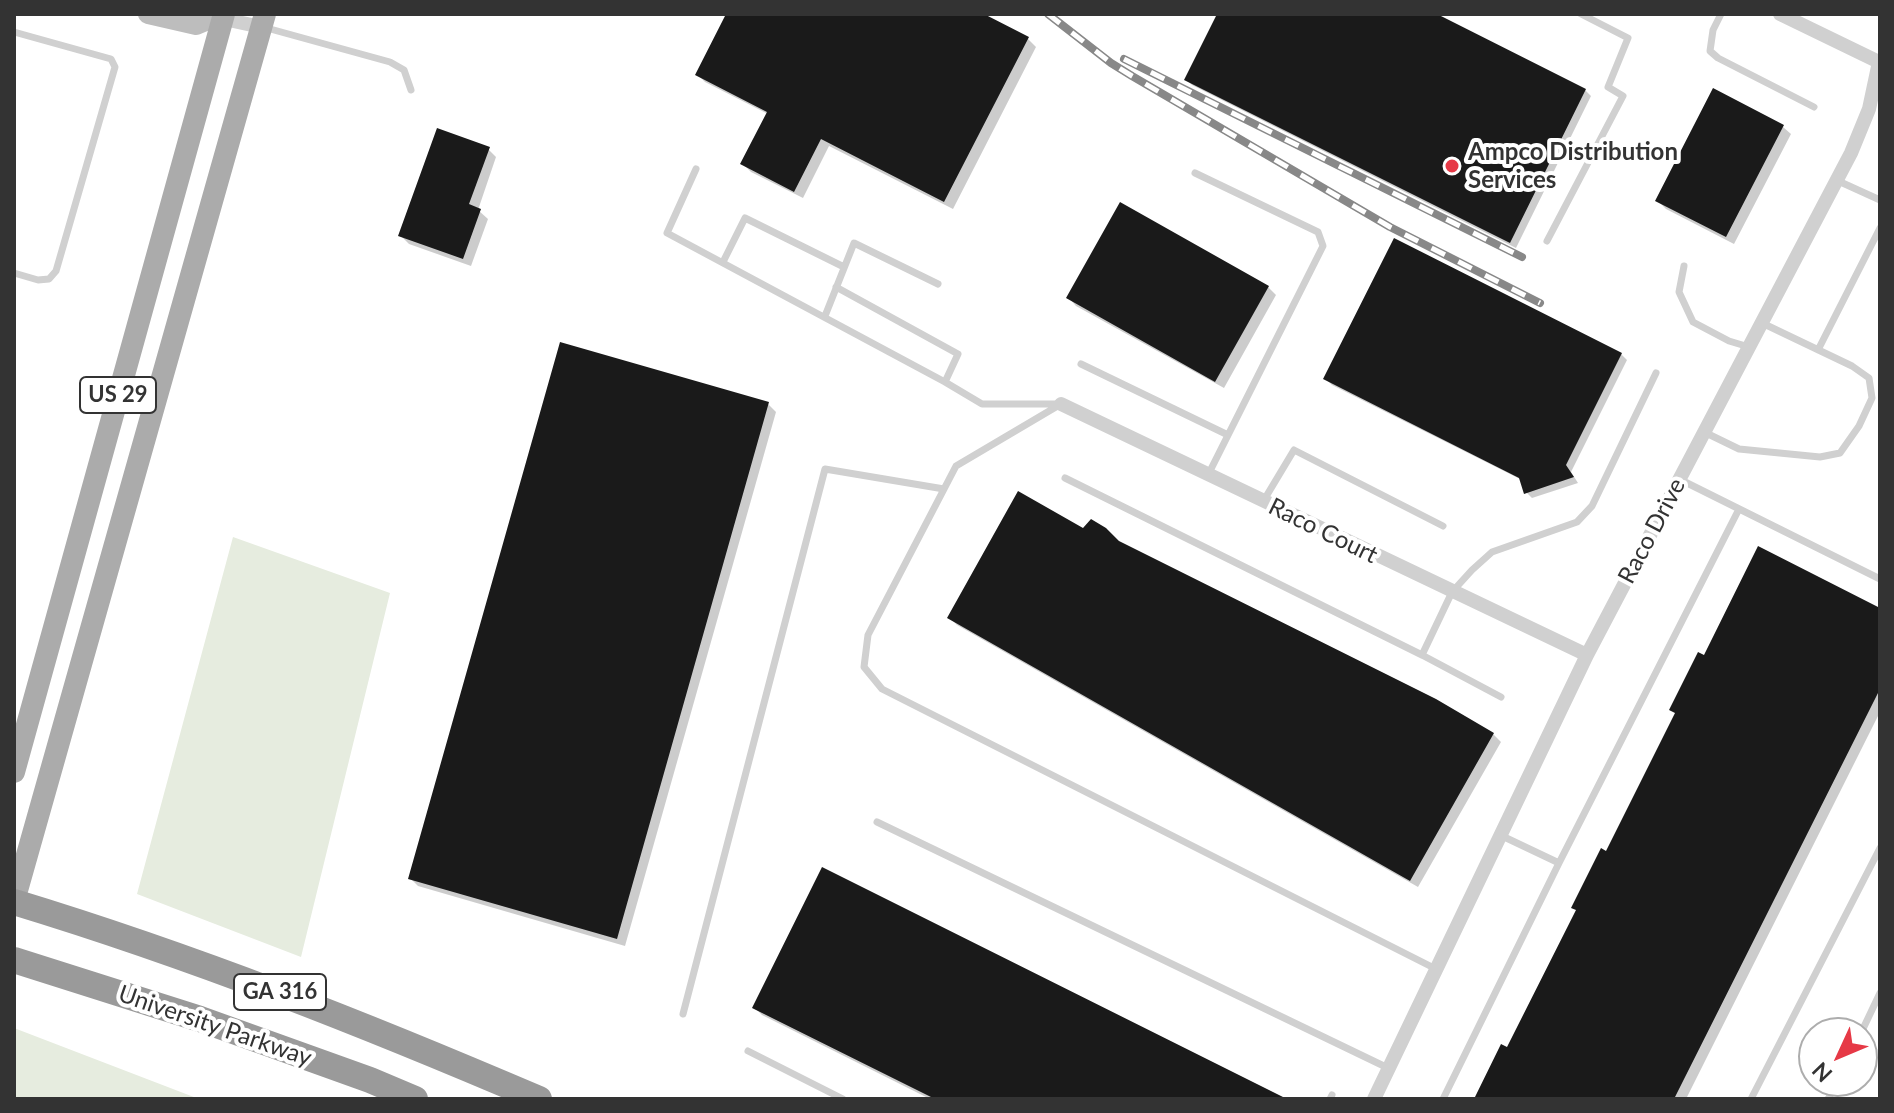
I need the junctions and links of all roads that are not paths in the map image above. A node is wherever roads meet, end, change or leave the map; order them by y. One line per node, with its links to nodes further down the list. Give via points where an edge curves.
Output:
1 (148, 14): 5 (street, via 196,25)
2 (1581, 14): 16 (lane, via 1628,38 1608,87 1623,96)
3 (1721, 14): 10 (lane, via 1710,51)
4 (1780, 14): 8 (street, Raco Drive)
5 (218, 16): 6 (street); 45 (main road, US 29)
6 (263, 20): 9 (lane, via 390,62 404,70); 50 (main road, US 29)
7 (14, 32): 20 (lane, via 111,59 115,67 56,271 49,279 38,280)
8 (1880, 62): 13 (street, Raco Drive, via 1869,109)
9 (411, 90)
10 (1814, 107)
11 (696, 169): 17 (lane, via 667,233)
12 (1195, 173): 32 (lane, via 1318,232 1323,246)
13 (1836, 180): 14 (lane); 24 (street, Raco Drive)
14 (1880, 200)
15 (1880, 228): 26 (lane)
16 (1547, 241)
17 (723, 262): 19 (lane, via 745,218); 23 (lane)
18 (1684, 266): 25 (lane, via 1679,292 1693,322)
19 (844, 267): 21 (lane, via 854,243); 22 (lane)
20 (14, 273)
21 (938, 284)
22 (836, 287): 23 (lane); 29 (lane, via 958,354)
23 (825, 316): 29 (lane)
24 (1762, 323): 25 (street, Raco Drive); 26 (lane)
25 (1749, 347): 31 (street, Raco Drive)
26 (1818, 350): 31 (lane, via 1869,378 1872,398 1840,453 1820,457 1739,449)
27 (1081, 364): 32 (lane)
28 (1656, 373): 41 (lane, via 1592,506 1577,522 1492,552)
29 (945, 382): 30 (lane, via 982,404)
30 (1061, 404): 33 (street, Raco Court); 36 (lane, via 956,466)
31 (1704, 432): 35 (street, Raco Drive)
32 (1228, 435): 33 (lane)
33 (1208, 475): 37 (street, Raco Court)
34 (1065, 478): 42 (lane)
35 (1679, 479): 38 (lane); 43 (street, Raco Drive)
36 (944, 489): 52 (lane, via 868,635 864,667 882,689); 54 (lane, via 825,469)
37 (1263, 502): 39 (lane, via 1294,450); 41 (street, Raco Court)
38 (1739, 509): 40 (lane); 49 (lane)
39 (1443, 526)
40 (1880, 579)
41 (1452, 592): 42 (lane); 43 (street, Raco Court)
42 (1422, 655): 44 (lane)
43 (1587, 655): 47 (street, Raco Drive)
44 (1501, 697)
45 (14, 772)
46 (877, 822): 57 (lane)
47 (1500, 835): 49 (lane); 52 (street, Raco Drive)
48 (1880, 848): 63 (lane)
49 (1559, 863): 62 (lane)
50 (14, 902): 59 (highway, GA 316, via 282,993)
51 (14, 960): 58 (highway, University Parkway / GA 316, via 200,1019)
52 (1436, 969): 57 (street, Raco Drive)
53 (1880, 993): 55 (lane)
54 (683, 1014)
55 (1869, 1017)
56 (748, 1051): 60 (lane)
57 (1388, 1068): 61 (street, Raco Drive)
58 (415, 1099)
59 (539, 1099)
60 (843, 1099)
61 (1374, 1099)
62 (1443, 1099)
63 (1751, 1099)

